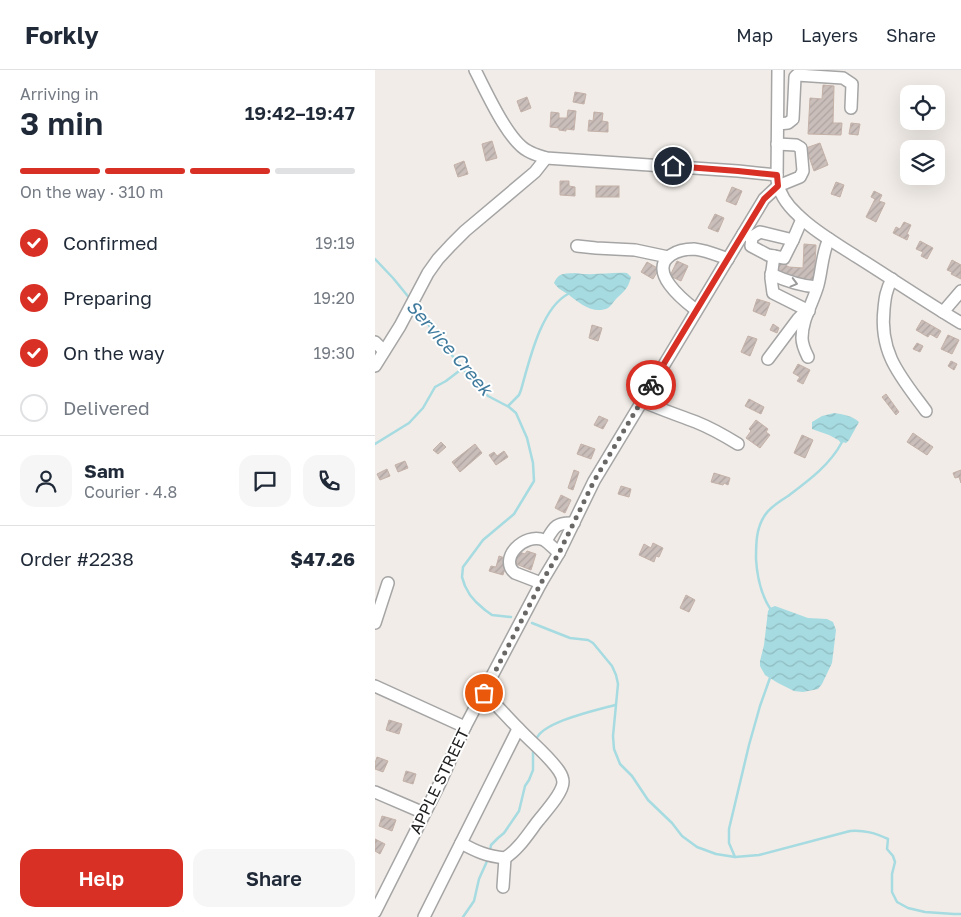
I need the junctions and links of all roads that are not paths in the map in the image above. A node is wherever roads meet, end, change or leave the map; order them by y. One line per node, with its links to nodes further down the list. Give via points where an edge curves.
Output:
1 (475, 70): 8 (street, via 516,142 528,152)
2 (778, 70): 3 (street)
3 (778, 87): 4 (street); 6 (street)
4 (794, 88): 5 (street, via 797,75 843,78 852,84); 6 (street, via 793,119 788,124)
5 (851, 108)
6 (778, 124): 7 (street)
7 (777, 144): 9 (street); 9 (street, via 801,148 803,171 800,177)
8 (546, 158): 9 (street, via 738,171); 27 (street, via 535,172 465,231 438,259)
9 (777, 180): 10 (street, via 789,206); 11 (street, APPLE STREET)
10 (802, 219): 12 (street); 13 (street)
11 (747, 235): 13 (street, via 760,232); 15 (street, via 751,246); 17 (street, APPLE STREET)
12 (829, 239): 19 (street); 20 (street)
13 (793, 240): 15 (street, via 784,258)
14 (577, 246): 16 (street, via 635,250)
15 (774, 256): 18 (street)
16 (668, 257): 17 (street, via 694,249); 22 (street, via 664,275 677,294)
17 (728, 259): 22 (street, APPLE STREET)
18 (771, 274): 20 (street, one-way to 20, via 787,282); 24 (street, via 773,293)
19 (892, 280): 23 (street); 32 (street, via 884,303 883,331 887,352)
20 (817, 287): 24 (street)
21 (961, 292): 23 (street)
22 (696, 310): 31 (street, APPLE STREET)
23 (943, 312): 25 (street)
24 (808, 313): 28 (street, via 802,338); 29 (street, via 798,319)
25 (961, 323)
26 (375, 342): 27 (street)
27 (384, 351): 30 (street)
28 (808, 357)
29 (767, 359)
30 (375, 366)
31 (641, 401): 33 (street, via 697,422); 34 (street, APPLE STREET, via 594,481)
32 (926, 411)
33 (738, 444)
34 (574, 523): 35 (street, via 563,522); 36 (street, APPLE STREET)
35 (546, 541): 36 (street); 38 (street, via 531,538 523,541 513,550 510,562 512,571)
36 (559, 553): 38 (street, APPLE STREET)
37 (388, 583): 39 (street)
38 (541, 583): 41 (street, APPLE STREET)
39 (375, 623)
40 (375, 686): 42 (street)
41 (484, 693): 42 (street, APPLE STREET); 43 (street)
42 (465, 727): 45 (street, APPLE STREET)
43 (518, 729): 46 (street); 47 (street, via 560,772 563,783 514,853)
44 (375, 792): 45 (street)
45 (424, 813): 49 (street, APPLE STREET)
46 (461, 843): 47 (street, via 489,856); 50 (street)
47 (505, 858): 48 (street)
48 (503, 887)
49 (375, 912)
50 (424, 917)

